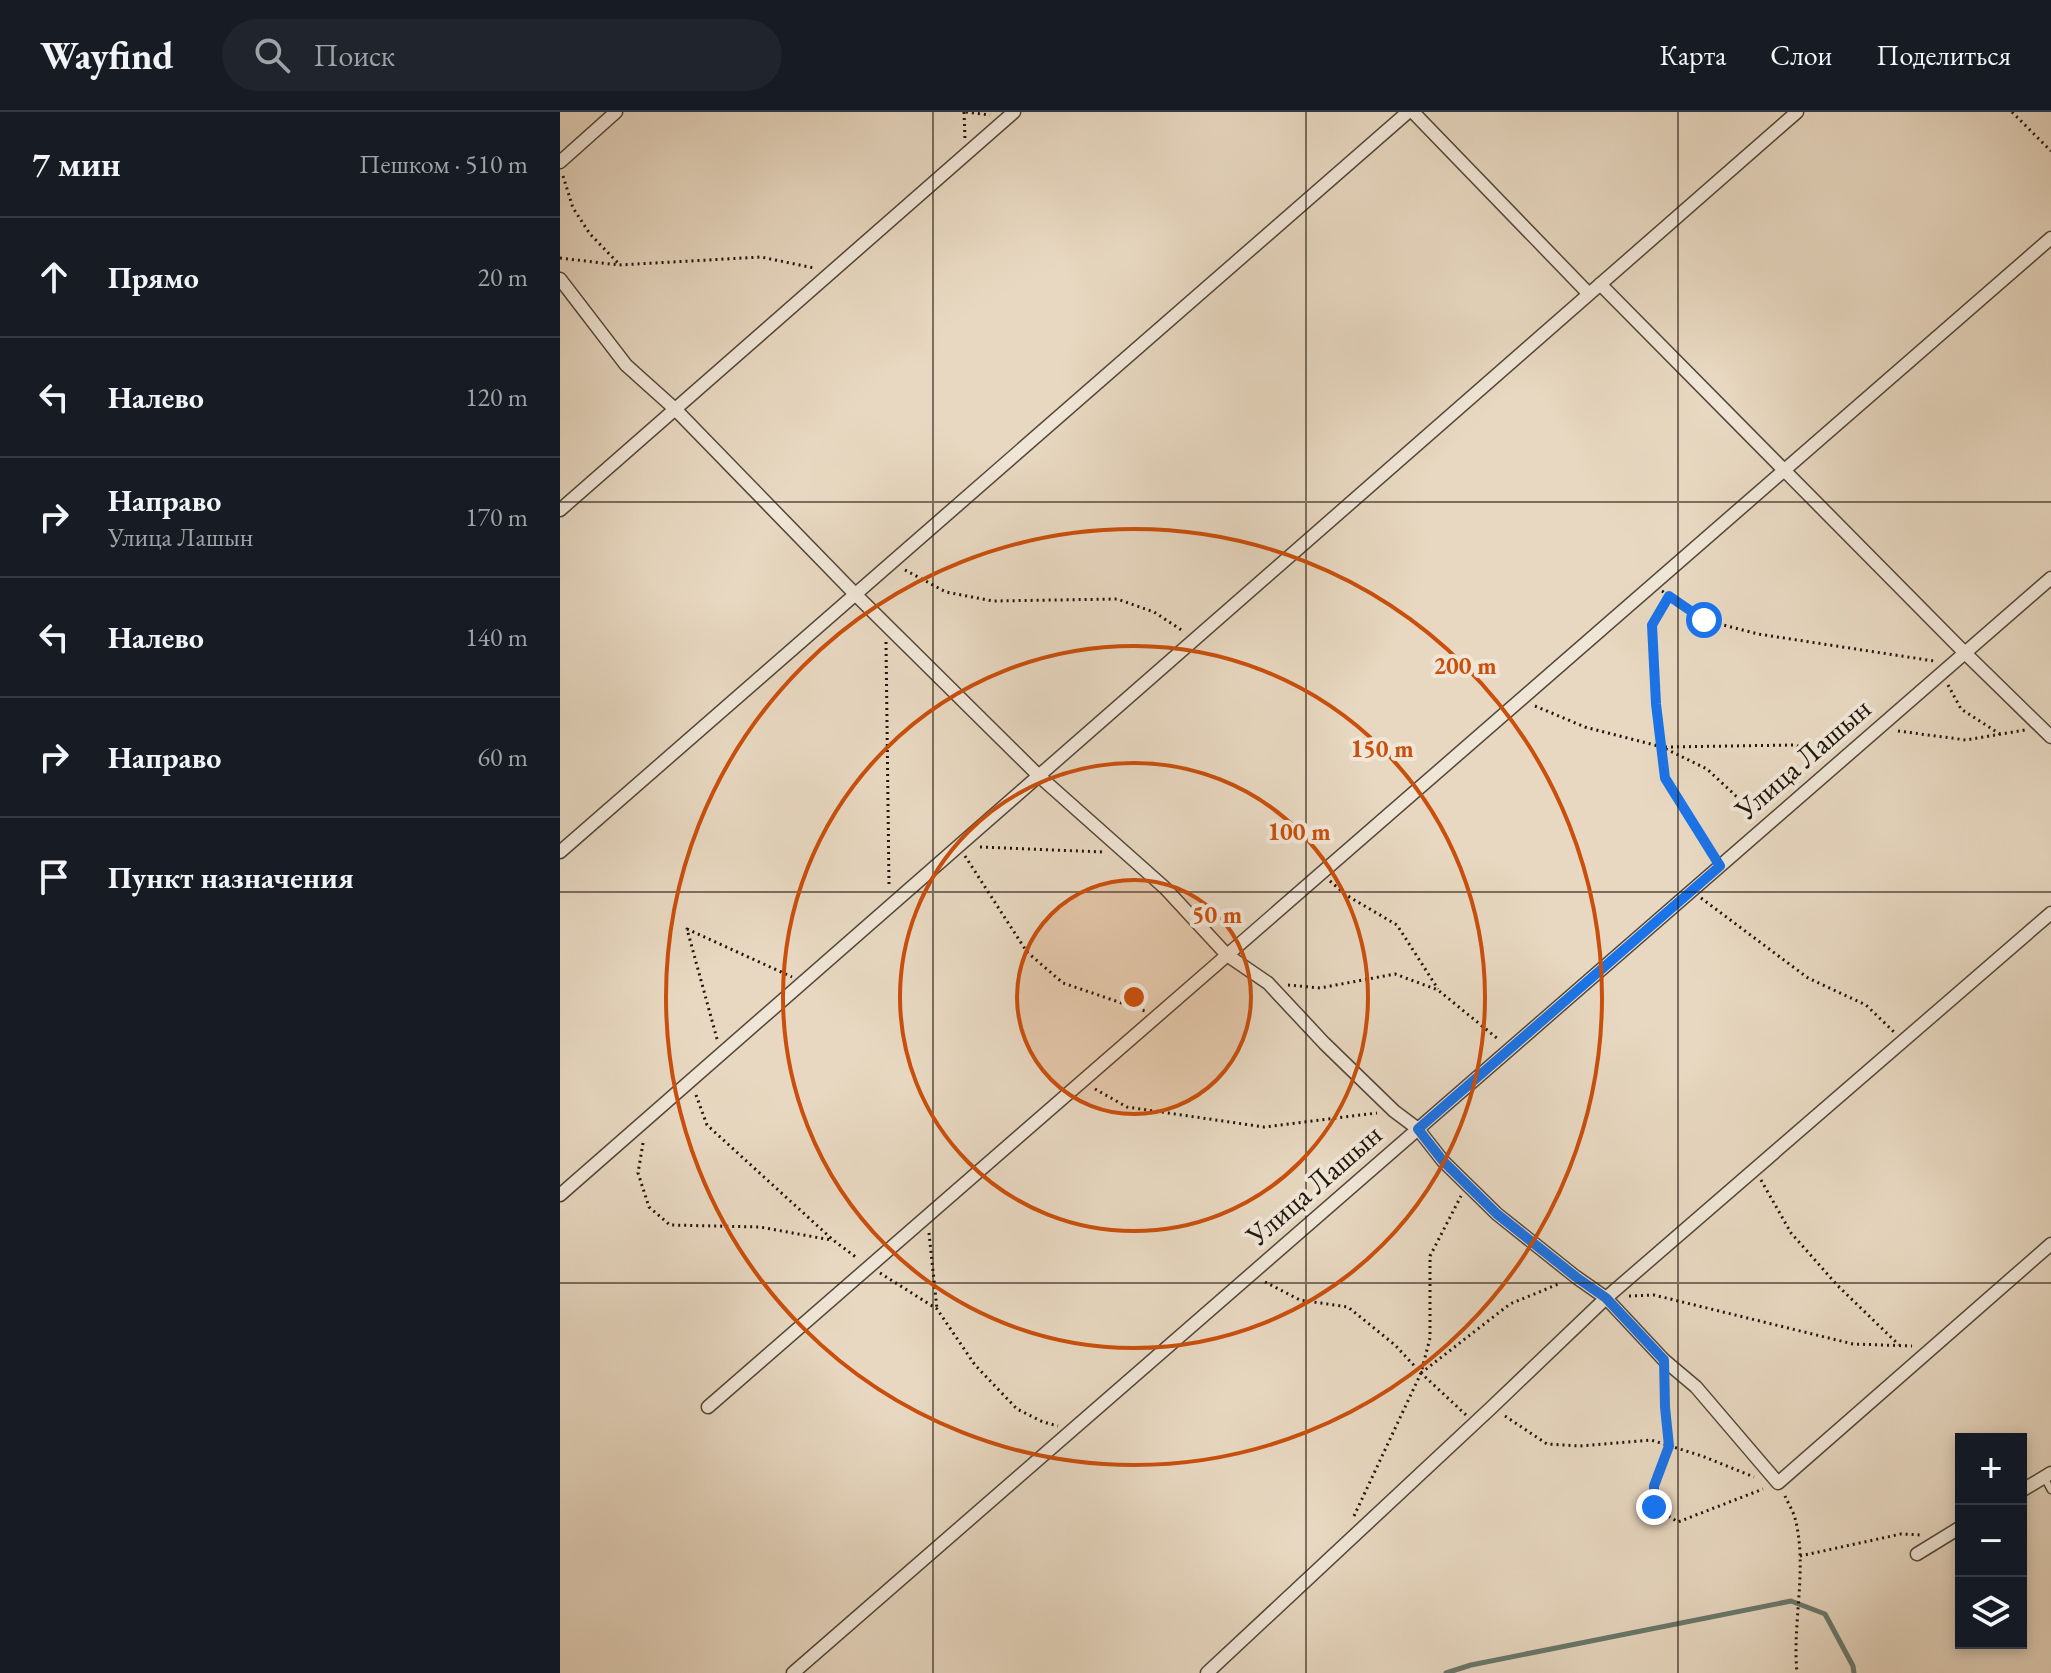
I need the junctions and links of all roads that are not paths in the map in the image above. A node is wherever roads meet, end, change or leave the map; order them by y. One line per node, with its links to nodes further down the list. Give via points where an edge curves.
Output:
1 (616, 112): 5 (street)
2 (1410, 112): 9 (street); 14 (street)
3 (1797, 112): 8 (street)
4 (1011, 115): 10 (street)
5 (560, 162)
6 (2051, 238): 11 (street)
7 (560, 279): 10 (street, via 626,365)
8 (1600, 284): 9 (street); 11 (street)
9 (1589, 294): 17 (street)
10 (675, 409): 12 (street); 14 (street)
11 (1784, 470): 15 (street); 20 (street)
12 (560, 510)
13 (2051, 578): 15 (street, Улица Лашын)
14 (855, 594): 17 (street); 18 (street)
15 (1965, 653): 16 (street); 21 (street, Улица Лашын)
16 (2051, 737)
17 (1039, 776): 20 (street, via 1165,888); 22 (street)
18 (560, 852)
19 (2051, 913): 24 (street)
20 (1227, 955): 21 (street, via 1268,983); 25 (street)
21 (1418, 1129): 24 (street, via 1497,1214); 31 (street, Улица Лашын)
22 (560, 1195)
23 (2051, 1244): 24 (street, via 1778,1483 1696,1387)
24 (1606, 1298): 32 (street)
25 (708, 1407)
26 (2047, 1475): 27 (street); 28 (lane)
27 (2027, 1487)
28 (2051, 1490)
29 (1955, 1530): 30 (street)
30 (1917, 1554)
31 (793, 1673)
32 (1207, 1673)

